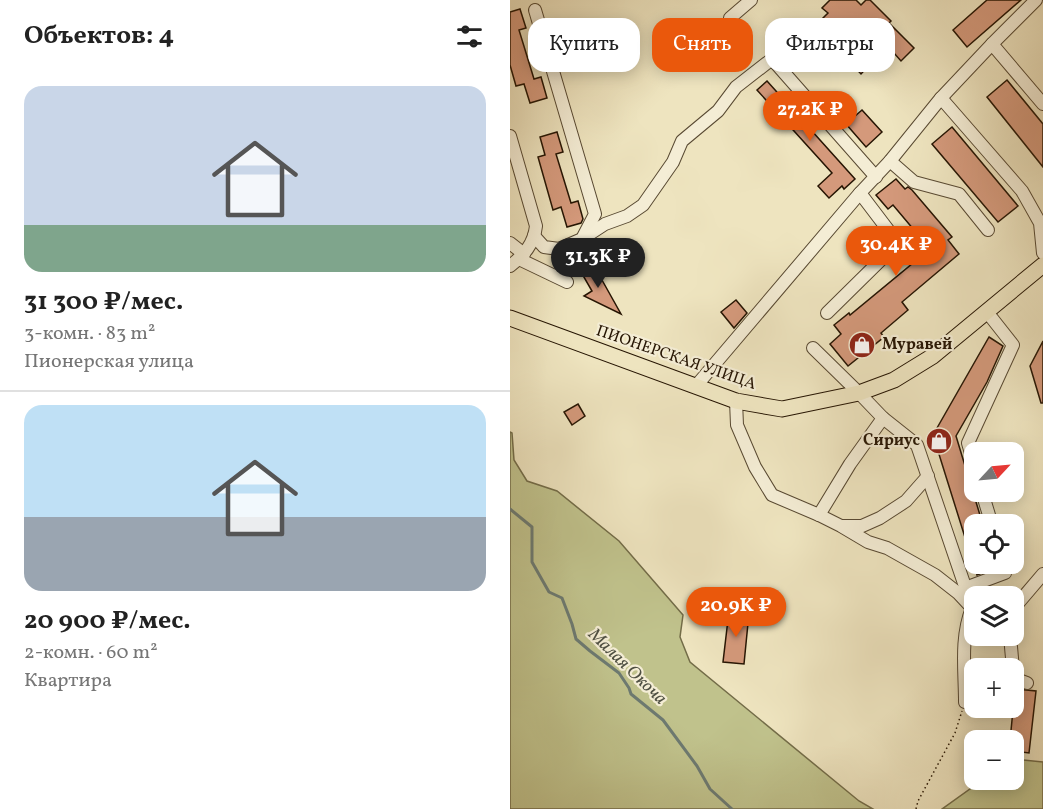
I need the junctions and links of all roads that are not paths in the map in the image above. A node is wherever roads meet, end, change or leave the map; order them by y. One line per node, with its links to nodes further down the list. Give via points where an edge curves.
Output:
1 (751, 0): 4 (street)
2 (1036, 0): 5 (street)
3 (535, 10): 14 (street, via 595,214)
4 (730, 18)
5 (992, 44): 6 (street); 7 (street)
6 (941, 98): 9 (street); 16 (street, via 1022,190 1040,223)
7 (1043, 105)
8 (510, 136): 13 (street, via 536,226)
9 (890, 161): 10 (street); 12 (street, via 914,182 959,194)
10 (876, 177): 11 (street); 14 (street, via 772,59 736,87 718,111 682,141 673,162 643,205)
11 (860, 193): 21 (street, via 898,243); 24 (street)
12 (988, 230)
13 (534, 236): 14 (street, via 544,247 559,249); 17 (street)
14 (582, 239)
15 (510, 243): 17 (street)
16 (1043, 253)
17 (518, 260): 19 (street)
18 (1043, 265): 20 (main road, ПИОНЕРСКАЯ УЛИЦА)
19 (567, 282)
20 (987, 312): 25 (main road, ПИОНЕРСКАЯ УЛИЦА, via 933,356 894,380); 28 (street, via 1013,345)
21 (827, 313)
22 (510, 318): 24 (main road, ПИОНЕРСКАЯ УЛИЦА)
23 (813, 348): 25 (street)
24 (696, 386): 26 (main road, ПИОНЕРСКАЯ УЛИЦА)
25 (859, 393): 26 (main road, ПИОНЕРСКАЯ УЛИЦА, via 782,409); 27 (street)
26 (736, 401): 30 (street, via 737,425 772,495)
27 (883, 418): 29 (street, via 917,445); 30 (street)
28 (968, 442)
29 (928, 476): 31 (street, via 906,501 880,518 862,525); 34 (street)
30 (819, 514): 31 (street)
31 (841, 526): 37 (street, via 935,575)
32 (1002, 574): 35 (street)
33 (1043, 574): 36 (street)
34 (964, 586)
35 (970, 586)
36 (1024, 597)
37 (964, 599)
38 (1024, 682): 39 (street)
39 (1027, 683)

